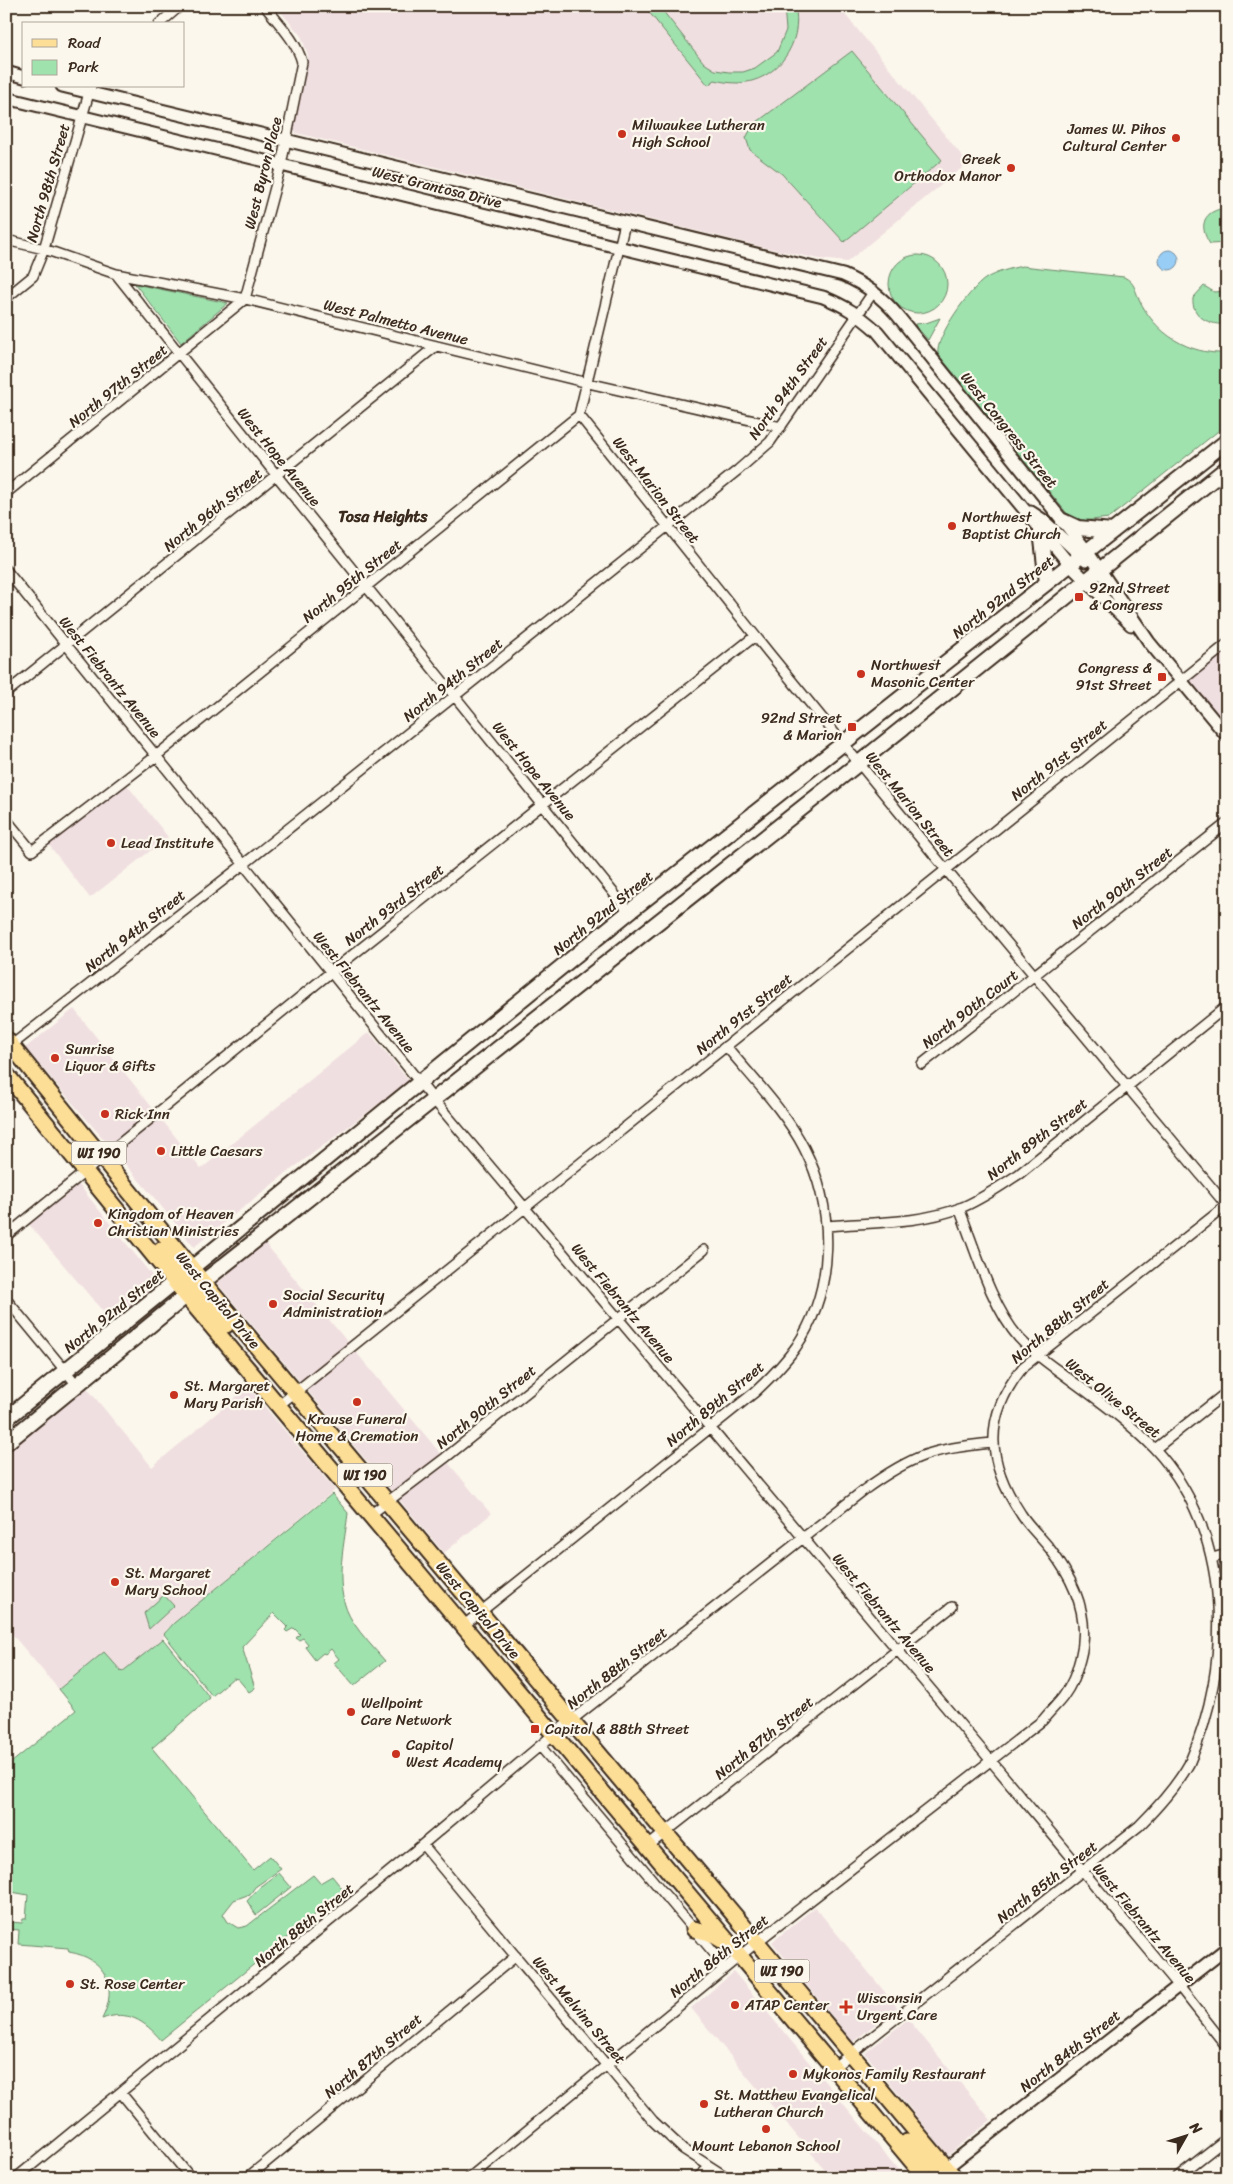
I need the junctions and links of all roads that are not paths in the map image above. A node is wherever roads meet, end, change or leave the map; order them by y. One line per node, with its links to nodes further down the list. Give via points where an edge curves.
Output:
1 (180, 6): 3 (street)
2 (265, 6): 10 (street, West Byron Place, via 300,52 302,62)
3 (161, 22)
4 (6, 72): 5 (street)
5 (22, 76)
6 (76, 88): 7 (street, West Grantosa Drive)
7 (90, 90): 9 (street, North 98th Street); 10 (street, West Grantosa Drive)
8 (6, 98): 9 (street, West Grantosa Drive)
9 (82, 116): 11 (street, West Grantosa Drive); 15 (street, North 98th Street)
10 (286, 140): 11 (street, West Byron Place); 12 (street, West Grantosa Drive)
11 (281, 165): 14 (street, West Grantosa Drive); 19 (street, West Byron Place)
12 (625, 223): 14 (street); 17 (street, West Grantosa Drive, via 843,275)
13 (6, 240): 15 (street, West Palmetto Avenue)
14 (619, 247): 20 (street, West Grantosa Drive, via 823,296); 23 (street)
15 (44, 249): 16 (street, West Palmetto Avenue); 18 (street, North 98th Street, via 34,276)
16 (116, 274): 19 (street, West Palmetto Avenue); 22 (street, West Hope Avenue)
17 (874, 290): 20 (street, North 94th Street); 31 (street, West Congress Street)
18 (6, 298)
19 (246, 299): 21 (street, West Palmetto Avenue); 22 (street, North 97th Street)
20 (857, 313): 25 (street, North 94th Street); 30 (street, West Congress Street, via 877,330)
21 (436, 346): 23 (street, West Palmetto Avenue); 28 (street, North 96th Street)
22 (179, 354): 28 (street, West Hope Avenue); 29 (street, North 97th Street)
23 (588, 383): 24 (street); 25 (street, West Palmetto Avenue)
24 (579, 415): 32 (street, West Marion Street); 41 (street, North 95th Street)
25 (781, 427): 32 (street, North 94th Street, via 770,442 738,470)
26 (1227, 442): 34 (main road, North 92nd Street)
27 (1227, 468): 38 (main road)
28 (277, 476): 41 (street, West Hope Avenue); 45 (street, North 96th Street)
29 (6, 493)
30 (1023, 508): 33 (street, West Congress Street); 35 (street, via 1044,520)
31 (1063, 521): 34 (main road, via 1078,528); 35 (street, West Congress Street)
32 (667, 526): 42 (street, West Marion Street); 48 (street, North 94th Street)
33 (1041, 531): 36 (street, West Congress Street); 40 (main road)
34 (1113, 531): 35 (main road, North 92nd Street)
35 (1084, 554): 36 (main road, North 92nd Street); 38 (street, West Congress Street)
36 (1070, 565): 39 (street, West Congress Street); 40 (main road, North 92nd Street)
37 (6, 570): 45 (street, West Fiebrantz Avenue)
38 (1099, 570): 39 (main road); 43 (street, West Congress Street)
39 (1086, 582): 43 (street, West Congress Street); 52 (main road)
40 (1047, 583): 50 (main road, North 92nd Street)
41 (367, 588): 48 (street, West Hope Avenue); 51 (street, North 95th Street)
42 (755, 636): 50 (street, West Marion Street); 53 (street, North 93rd Street)
43 (1149, 642): 46 (street, West Congress Street)
44 (1227, 644): 46 (street, North 91st Street)
45 (67, 646): 47 (street, North 96th Street); 51 (street, West Fiebrantz Avenue)
46 (1181, 680): 49 (street, West Congress Street); 57 (street, North 91st Street)
47 (6, 693)
48 (456, 696): 53 (street, West Hope Avenue); 56 (street, North 94th Street)
49 (1227, 736)
50 (843, 744): 52 (street, West Marion Street); 58 (main road, North 92nd Street)
51 (156, 756): 54 (street, North 95th Street, via 32,851); 56 (street, West Fiebrantz Avenue)
52 (860, 763): 57 (street, West Marion Street); 68 (main road)
53 (544, 804): 58 (street, West Hope Avenue); 59 (street, North 93rd Street)
54 (6, 819)
55 (1227, 823): 60 (street, North 90th Street)
56 (244, 864): 59 (street, West Fiebrantz Avenue); 62 (street, North 94th Street)
57 (945, 869): 60 (street, West Marion Street); 63 (street, North 91st Street)
58 (629, 912): 66 (main road, North 92nd Street)
59 (331, 972): 66 (street, West Fiebrantz Avenue); 69 (street, North 93rd Street)
60 (1034, 975): 64 (street, North 90th Court); 67 (street, West Marion Street)
61 (1227, 1006): 67 (street, North 89th Street)
62 (8, 1045): 69 (main road, West Capitol Drive / WI 190)
63 (726, 1046): 72 (street, North 91st Street); 74 (street, via 786,1120 804,1148 818,1184)
64 (922, 1064)
65 (6, 1074): 70 (main road, West Capitol Drive / WI 190)
66 (420, 1082): 68 (street, West Fiebrantz Avenue); 77 (main road, North 92nd Street)
67 (1127, 1085): 71 (street, West Marion Street); 73 (street, North 89th Street, via 1019,1174)
68 (434, 1100): 72 (street, West Fiebrantz Avenue); 78 (main road)
69 (102, 1157): 70 (street, North 93rd Street); 77 (main road, West Capitol Drive / WI 190)
70 (86, 1172): 75 (street, North 93rd Street); 77 (main road, West Capitol Drive / WI 190, via 139,1238)
71 (1227, 1205): 81 (street, North 88th Street)
72 (525, 1207): 80 (street, West Fiebrantz Avenue); 85 (street, North 91st Street)
73 (959, 1208): 74 (street, North 89th Street, via 929,1217); 81 (street, West Olive Street, via 1005,1320)
74 (827, 1226): 88 (street, North 89th Street, via 827,1260 821,1289 811,1319 796,1347 774,1374)
75 (6, 1236)
76 (704, 1250): 80 (street)
77 (183, 1275): 78 (main road, West Capitol Drive / WI 190); 78 (main road, via 194,1282); 82 (main road, North 92nd Street)
78 (194, 1290): 83 (main road); 85 (main road, West Capitol Drive / WI 190, via 260,1350); 86 (main road, West Capitol Drive / WI 190)
79 (6, 1299): 82 (street)
80 (618, 1318): 88 (street, West Fiebrantz Avenue); 92 (street, North 90th Street)
81 (1037, 1355): 90 (street, North 88th Street, via 1011,1382 997,1414); 91 (street, West Olive Street, via 1130,1425)
82 (64, 1372): 83 (street); 87 (main road, North 92nd Street)
83 (76, 1385): 89 (main road)
84 (1227, 1392): 91 (street)
85 (295, 1393): 86 (street, North 91st Street); 92 (main road, West Capitol Drive / WI 190)
86 (278, 1406): 93 (main road, West Capitol Drive / WI 190)
87 (6, 1419)
88 (710, 1428): 94 (street, West Fiebrantz Avenue); 98 (street, North 89th Street)
89 (6, 1443)
90 (993, 1443): 94 (street, North 88th Street, via 951,1447 912,1459); 105 (street, North 86th Street, via 1000,1479 1021,1515 1051,1550 1069,1578 1079,1602 1085,1642 1064,1696 1043,1720)
91 (1154, 1449): 96 (street, West Olive Street, via 1196,1508)
92 (388, 1502): 93 (street, North 90th Street); 98 (main road, West Capitol Drive / WI 190)
93 (370, 1515): 99 (main road, West Capitol Drive / WI 190)
94 (803, 1538): 100 (street, West Fiebrantz Avenue); 102 (street, North 88th Street)
95 (1227, 1554): 96 (street)
96 (1216, 1558): 101 (street, West Olive Street, via 1226,1632)
97 (952, 1607): 100 (street, North 87th Street)
98 (480, 1612): 99 (street, North 89th Street); 102 (main road, West Capitol Drive / WI 190)
99 (463, 1626): 103 (main road, West Capitol Drive / WI 190)
100 (896, 1650): 105 (street, West Fiebrantz Avenue); 106 (street, North 87th Street)
101 (1222, 1680): 109 (street, North 85th Street, via 1201,1742 1176,1785 1139,1826)
102 (572, 1721): 103 (street, North 88th Street); 106 (main road, West Capitol Drive / WI 190)
103 (554, 1734): 104 (street, North 88th Street); 108 (main road, West Capitol Drive / WI 190)
104 (540, 1746): 107 (street, North 88th Street); 110 (street)
105 (991, 1761): 109 (street, West Fiebrantz Avenue); 111 (street, North 86th Street)
106 (665, 1833): 108 (street, North 87th Street); 111 (main road, West Capitol Drive / WI 190)
107 (423, 1844): 114 (street, West Melvina Street); 121 (street, North 88th Street)
108 (648, 1846): 113 (main road, West Capitol Drive / WI 190)
109 (1082, 1870): 116 (street, West Fiebrantz Avenue); 118 (street, North 85th Street)
110 (694, 1929): 113 (main road, via 710,1934); 115 (street, via 716,1955)
111 (757, 1942): 113 (street, North 86th Street); 118 (main road, West Capitol Drive / WI 190)
112 (1227, 1948): 116 (street, North 84th Street)
113 (735, 1951): 115 (street, North 86th Street); 120 (main road, West Capitol Drive / WI 190)
114 (516, 1956): 119 (street, West Melvina Street); 128 (street, North 87th Street)
115 (722, 1971): 119 (street, North 86th Street)
116 (1178, 1985): 117 (street, West Fiebrantz Avenue); 125 (street, North 84th Street)
117 (1227, 2047)
118 (851, 2054): 120 (street, North 85th Street); 125 (main road, West Capitol Drive / WI 190)
119 (607, 2066): 124 (street, West Melvina Street, via 653,2121 683,2149); 129 (street, North 86th Street)
120 (833, 2068): 122 (main road, West Capitol Drive / WI 190)
121 (121, 2093): 126 (street, North 88th Street); 127 (street)
122 (883, 2126): 125 (main road, via 894,2130 927,2161); 132 (main road, West Capitol Drive / WI 190)
123 (1227, 2138): 134 (street)
124 (710, 2167): 130 (street); 131 (street, West Melvina Street)
125 (951, 2172): 133 (street, North 84th Street)
126 (16, 2178)
127 (192, 2178)
128 (247, 2178)
129 (469, 2178)
130 (697, 2178)
131 (728, 2178)
132 (926, 2178)
133 (933, 2178)
134 (1176, 2178)

